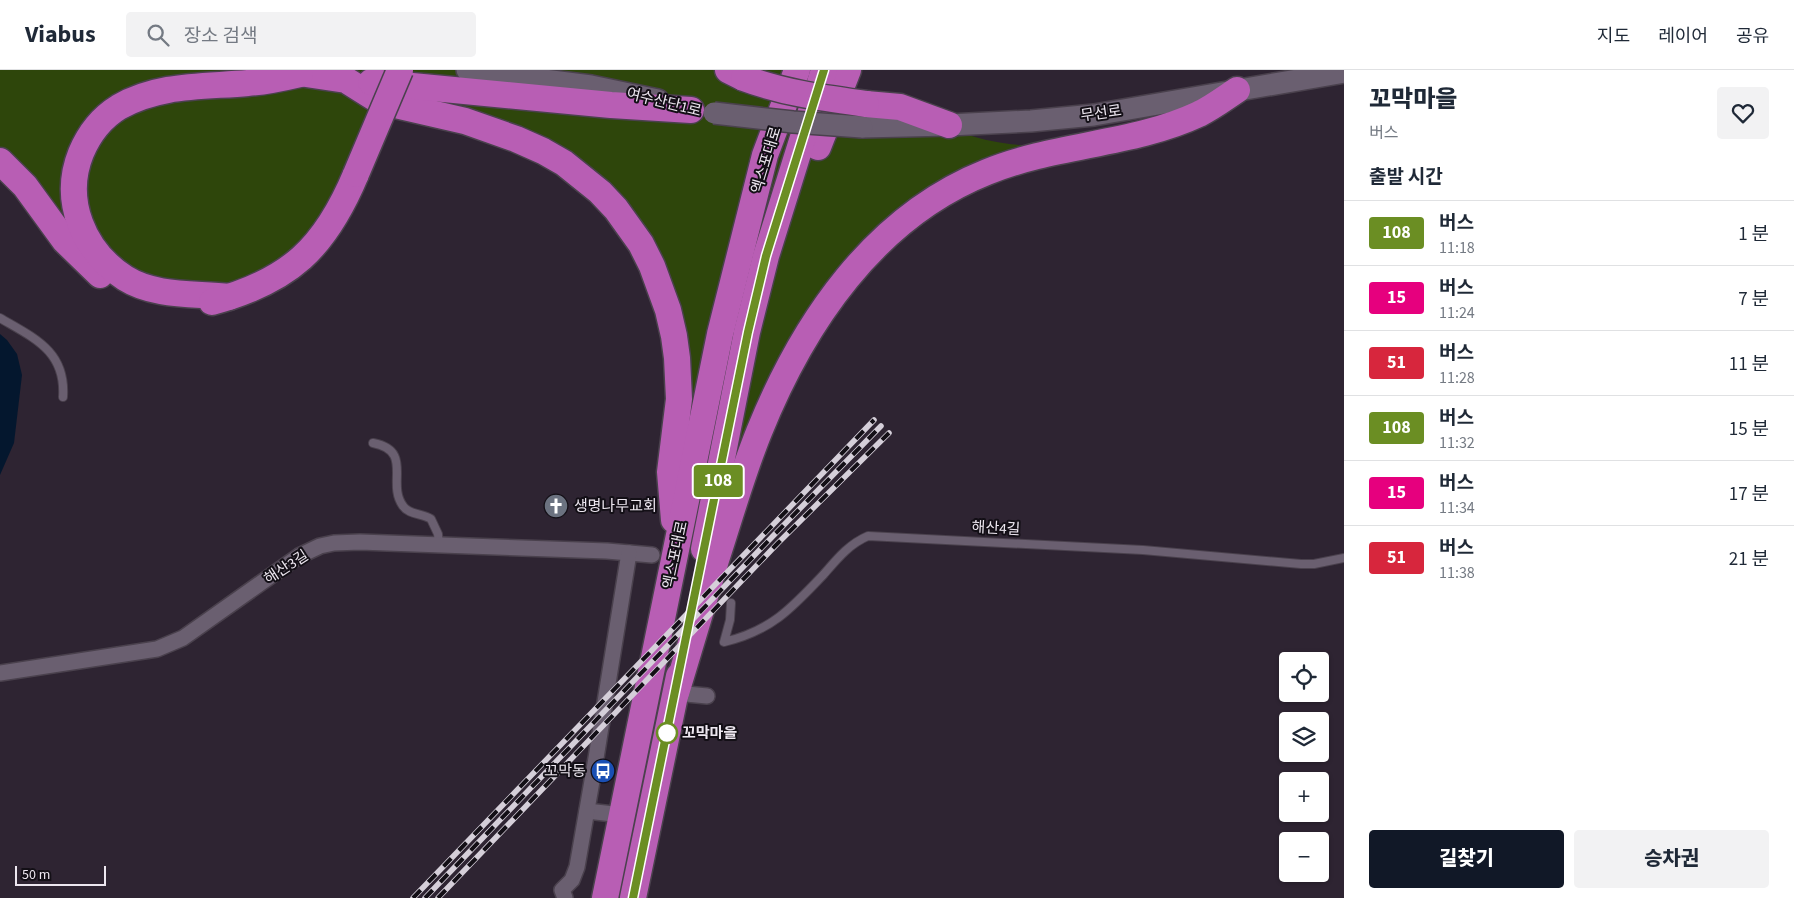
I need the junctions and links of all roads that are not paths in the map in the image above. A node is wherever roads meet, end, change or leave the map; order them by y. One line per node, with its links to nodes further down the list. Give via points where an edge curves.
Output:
1 (400, 70): 17 (highway, bridge, via 356,174 327,229 285,272 264,285)
2 (467, 70): 12 (street, 여수산단1로, via 613,90)
3 (781, 70): 15 (highway)
4 (797, 70): 15 (highway, 엑스포대로)
5 (824, 70): 19 (highway, 엑스포대로, via 766,256)
6 (848, 70): 19 (highway, via 809,172 774,280)
7 (290, 72): 10 (highway); 17 (highway, via 249,83 187,87 146,94 106,116 88,138 76,164 73,186 78,218 90,242 116,270 133,282 152,288)
8 (1340, 73): 11 (street, 무선로)
9 (736, 74): 13 (highway, bridge)
10 (346, 80): 12 (highway); 23 (highway, via 387,103 465,121 543,151 583,177 627,223 652,266 668,310 675,343 678,413 670,472)
11 (1237, 90): 14 (street, 무선로, via 1094,115); 29 (highway, via 1198,114 1160,128 1006,164 969,180 931,201 860,261 812,327 760,430 740,484)
12 (703, 112): 13 (street, 여수산단1로, bridge, via 793,122)
13 (864, 116): 14 (highway, via 900,107)
14 (949, 125)
15 (765, 155): 23 (highway, 엑스포대로, via 720,334)
16 (0, 161): 17 (highway, via 25,186 70,248 121,289 154,300 191,305)
17 (229, 297)
18 (0, 318): 20 (lane, via 34,337 57,362 63,379)
19 (748, 332): 29 (highway, 엑스포대로)
20 (63, 397)
21 (373, 443): 22 (lane, via 385,446 394,455 401,503 408,510 431,519)
22 (439, 545): 24 (street, 해산3길); 28 (street, 해산3길, via 360,542 320,546 299,556 172,644)
23 (677, 547): 32 (highway, 엑스포대로)
24 (629, 553): 25 (street, 해산3길); 31 (street)
25 (652, 555)
26 (1344, 558): 27 (lane, 해산4길, via 1301,564 1144,550 868,536 846,550 794,606 776,620 750,634 724,642)
27 (731, 603)
28 (0, 673)
29 (676, 693): 30 (street); 35 (highway, 엑스포대로)
30 (708, 696)
31 (588, 812): 32 (street); 33 (street, via 576,874 562,890)
32 (622, 815): 34 (highway, 엑스포대로)
33 (565, 898)
34 (605, 898)
35 (633, 898)

